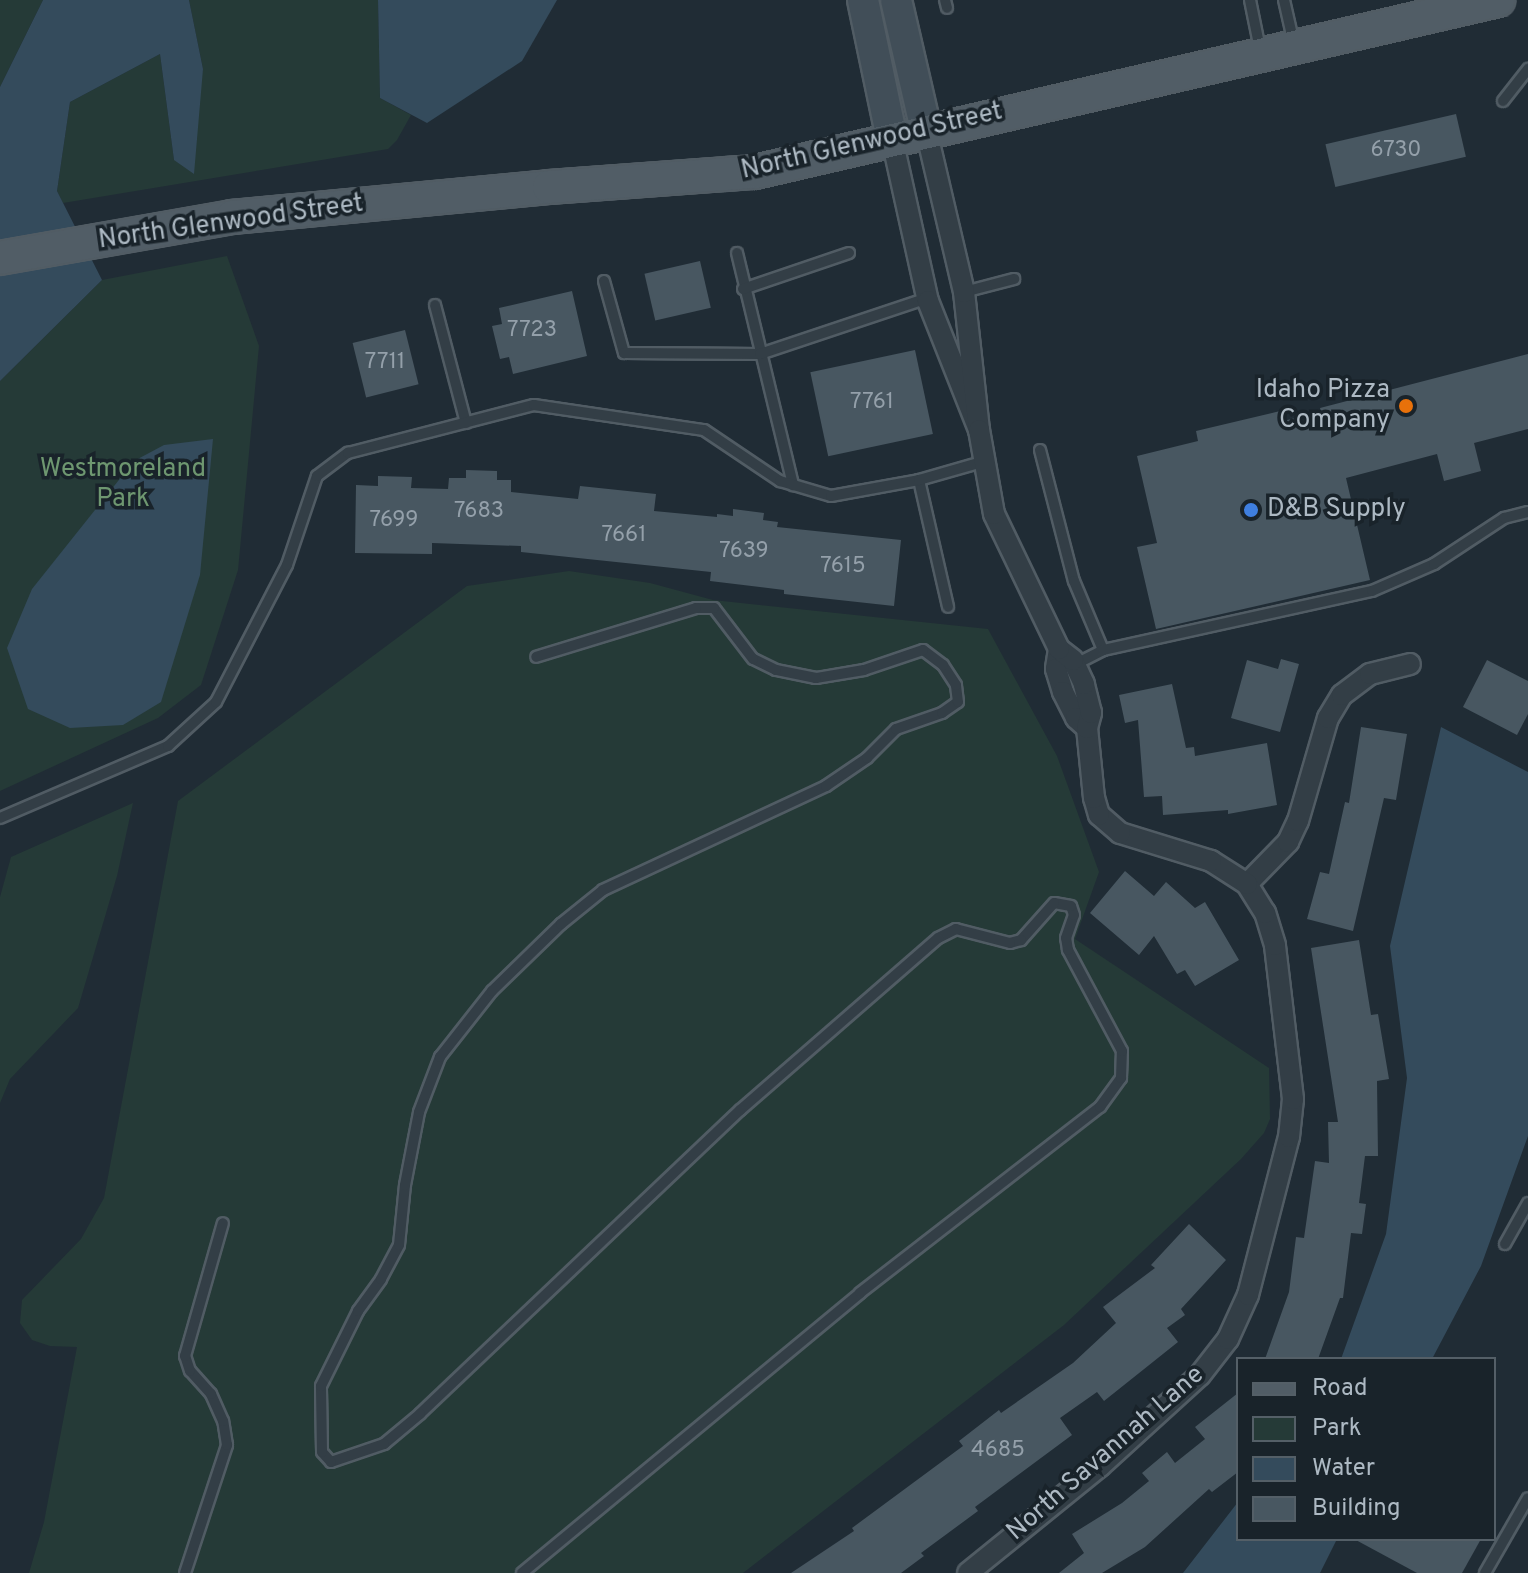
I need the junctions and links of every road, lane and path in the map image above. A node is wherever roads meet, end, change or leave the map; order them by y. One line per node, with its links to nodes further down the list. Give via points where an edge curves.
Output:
1 (863, 0): 11 (street)
2 (896, 0): 10 (street)
3 (1250, 0): 7 (lane)
4 (1284, 0): 6 (lane)
5 (1498, 0): 6 (main road, North Glenwood Street)
6 (1294, 46): 7 (main road, North Glenwood Street)
7 (1261, 54): 10 (main road, North Glenwood Street)
8 (1528, 69): 9 (lane)
9 (1503, 101)
10 (926, 130): 11 (main road, North Glenwood Street); 18 (street)
11 (892, 139): 14 (main road, North Glenwood Street, via 755,172 232,217); 19 (street)
12 (737, 253): 17 (lane)
13 (849, 253): 17 (lane)
14 (0, 258)
15 (1014, 279): 18 (lane)
16 (604, 281): 21 (lane, via 624,353)
17 (743, 289): 21 (lane)
18 (964, 292): 23 (street)
19 (927, 298): 21 (lane); 23 (street)
20 (435, 305): 22 (lane)
21 (760, 354): 27 (lane)
22 (466, 423): 27 (lane, via 534,405 704,430); 34 (lane, via 348,453 317,476 287,565 216,702 168,746)
23 (979, 430): 25 (street)
24 (1040, 450): 30 (lane, via 1074,581)
25 (982, 462): 26 (lane); 33 (street, via 994,514)
26 (919, 480): 27 (lane, via 831,496); 29 (lane)
27 (793, 485)
28 (1528, 512): 30 (lane, via 1504,518 1434,564 1372,591)
29 (948, 607)
30 (1103, 650): 33 (lane)
31 (536, 657): 41 (lane, via 696,608 714,608 753,659 790,673 816,678 864,670 923,650 943,665 956,685 958,702 896,729 867,758 826,786 603,890 492,991 440,1057 419,1112 399,1245 321,1386 322,1452 331,1462 384,1444 420,1414 740,1110 938,938 956,929 1010,943 1021,940 1054,903 1071,906 1068,950 1122,1051 1121,1078 1100,1107 860,1293)
32 (1410, 664): 35 (street, via 1370,674 1342,695 1328,718 1288,842)
33 (1066, 668): 35 (street, North Savannah Lane, via 1091,713 1087,728 1099,815 1120,833 1211,861)
34 (0, 818)
35 (1247, 884): 42 (street, North Savannah Lane, via 1265,913 1275,945 1293,1099 1289,1137 1248,1295 1228,1339 1200,1375 1100,1466)
36 (1528, 1203): 38 (lane)
37 (223, 1223): 40 (lane, via 185,1356 190,1371 211,1394 227,1445)
38 (1505, 1244)
39 (1528, 1498): 43 (lane)
40 (185, 1573)
41 (522, 1573)
42 (968, 1573)
43 (1485, 1573)

